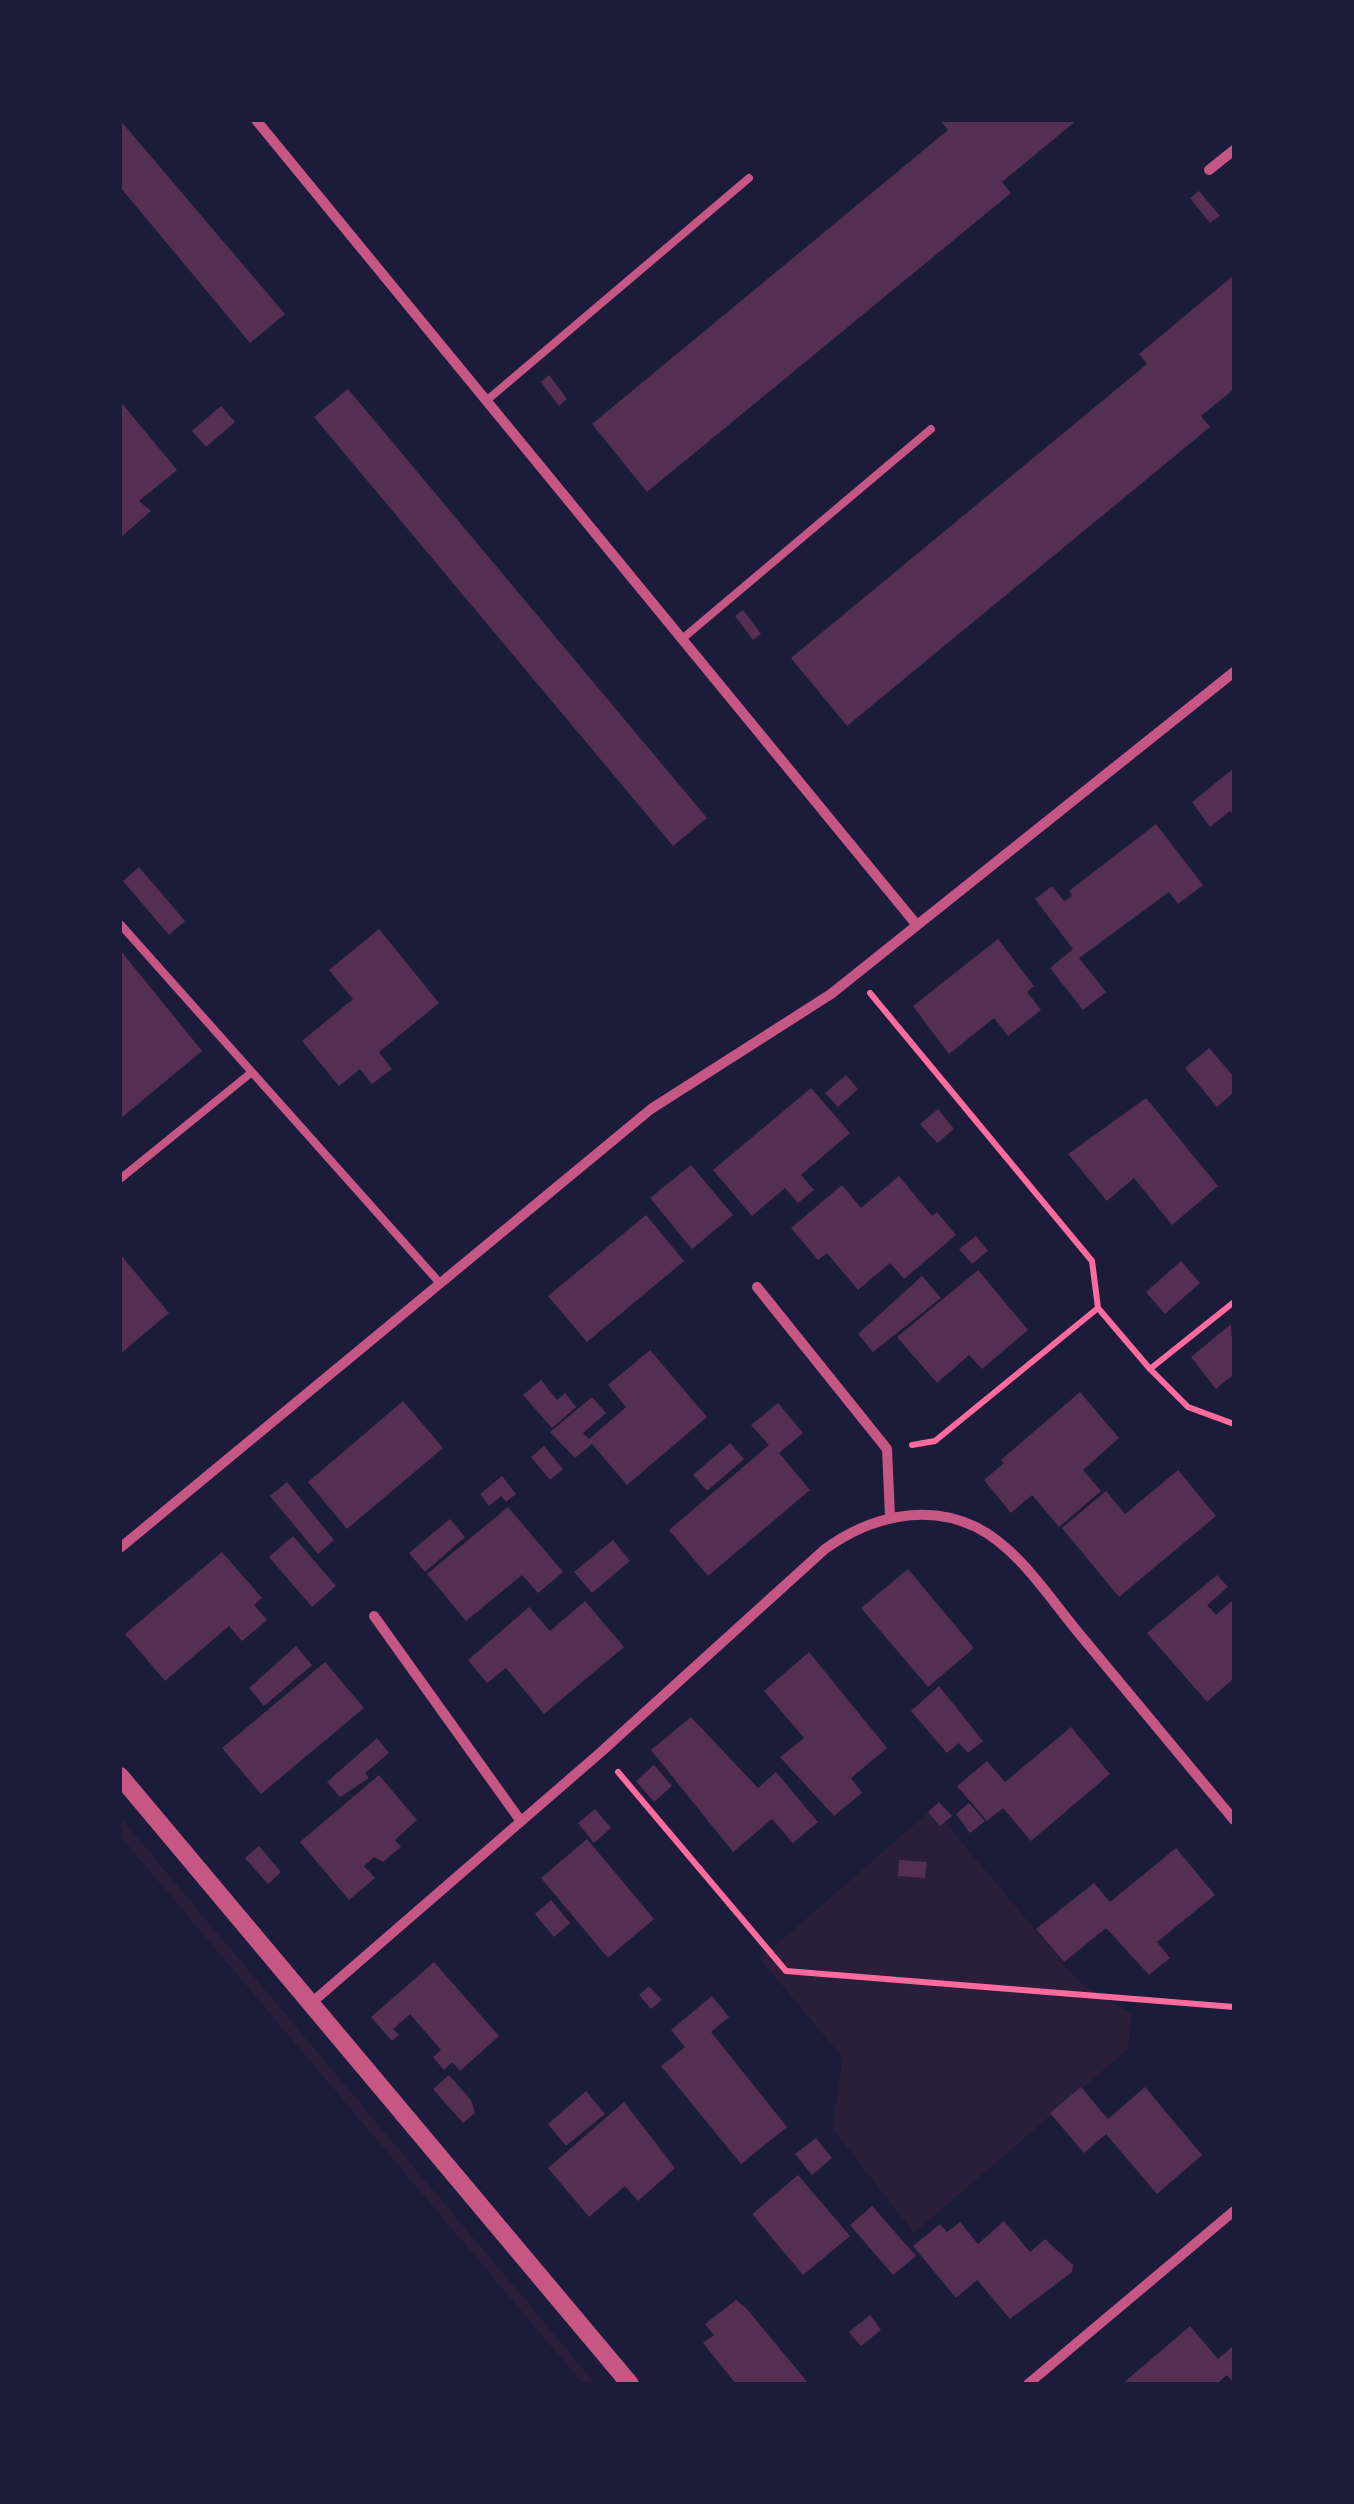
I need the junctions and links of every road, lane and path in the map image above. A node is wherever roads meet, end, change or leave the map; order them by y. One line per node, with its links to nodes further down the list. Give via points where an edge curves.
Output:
1 (256, 120): 5 (street)
2 (1234, 150): 3 (street)
3 (1209, 170)
4 (749, 178): 5 (lane)
5 (486, 401): 7 (street)
6 (931, 429): 7 (lane)
7 (682, 638): 10 (street)
8 (1234, 672): 10 (street)
9 (120, 924): 12 (lane)
10 (916, 924): 11 (street)
11 (854, 974): 14 (street, via 651,1109); 17 (path, via 1092,1261)
12 (252, 1072): 13 (lane); 14 (lane)
13 (120, 1178)
14 (438, 1281): 22 (street)
15 (757, 1287): 20 (street)
16 (1234, 1302): 18 (path)
17 (1098, 1308): 18 (path); 20 (path, via 935,1441)
18 (1150, 1369): 19 (path, via 1188,1407)
19 (1234, 1424)
20 (887, 1449): 21 (street)
21 (890, 1516): 24 (street, via 824,1548); 27 (street, via 958,1520 996,1540)
22 (120, 1548)
23 (374, 1616): 26 (street)
24 (601, 1752): 26 (street); 29 (path, via 786,1971)
25 (120, 1776): 28 (street)
26 (520, 1820): 28 (street)
27 (1234, 1820)
28 (309, 2005): 31 (street)
29 (1234, 2006)
30 (1234, 2211): 32 (street)
31 (630, 2384)
32 (1028, 2384)

